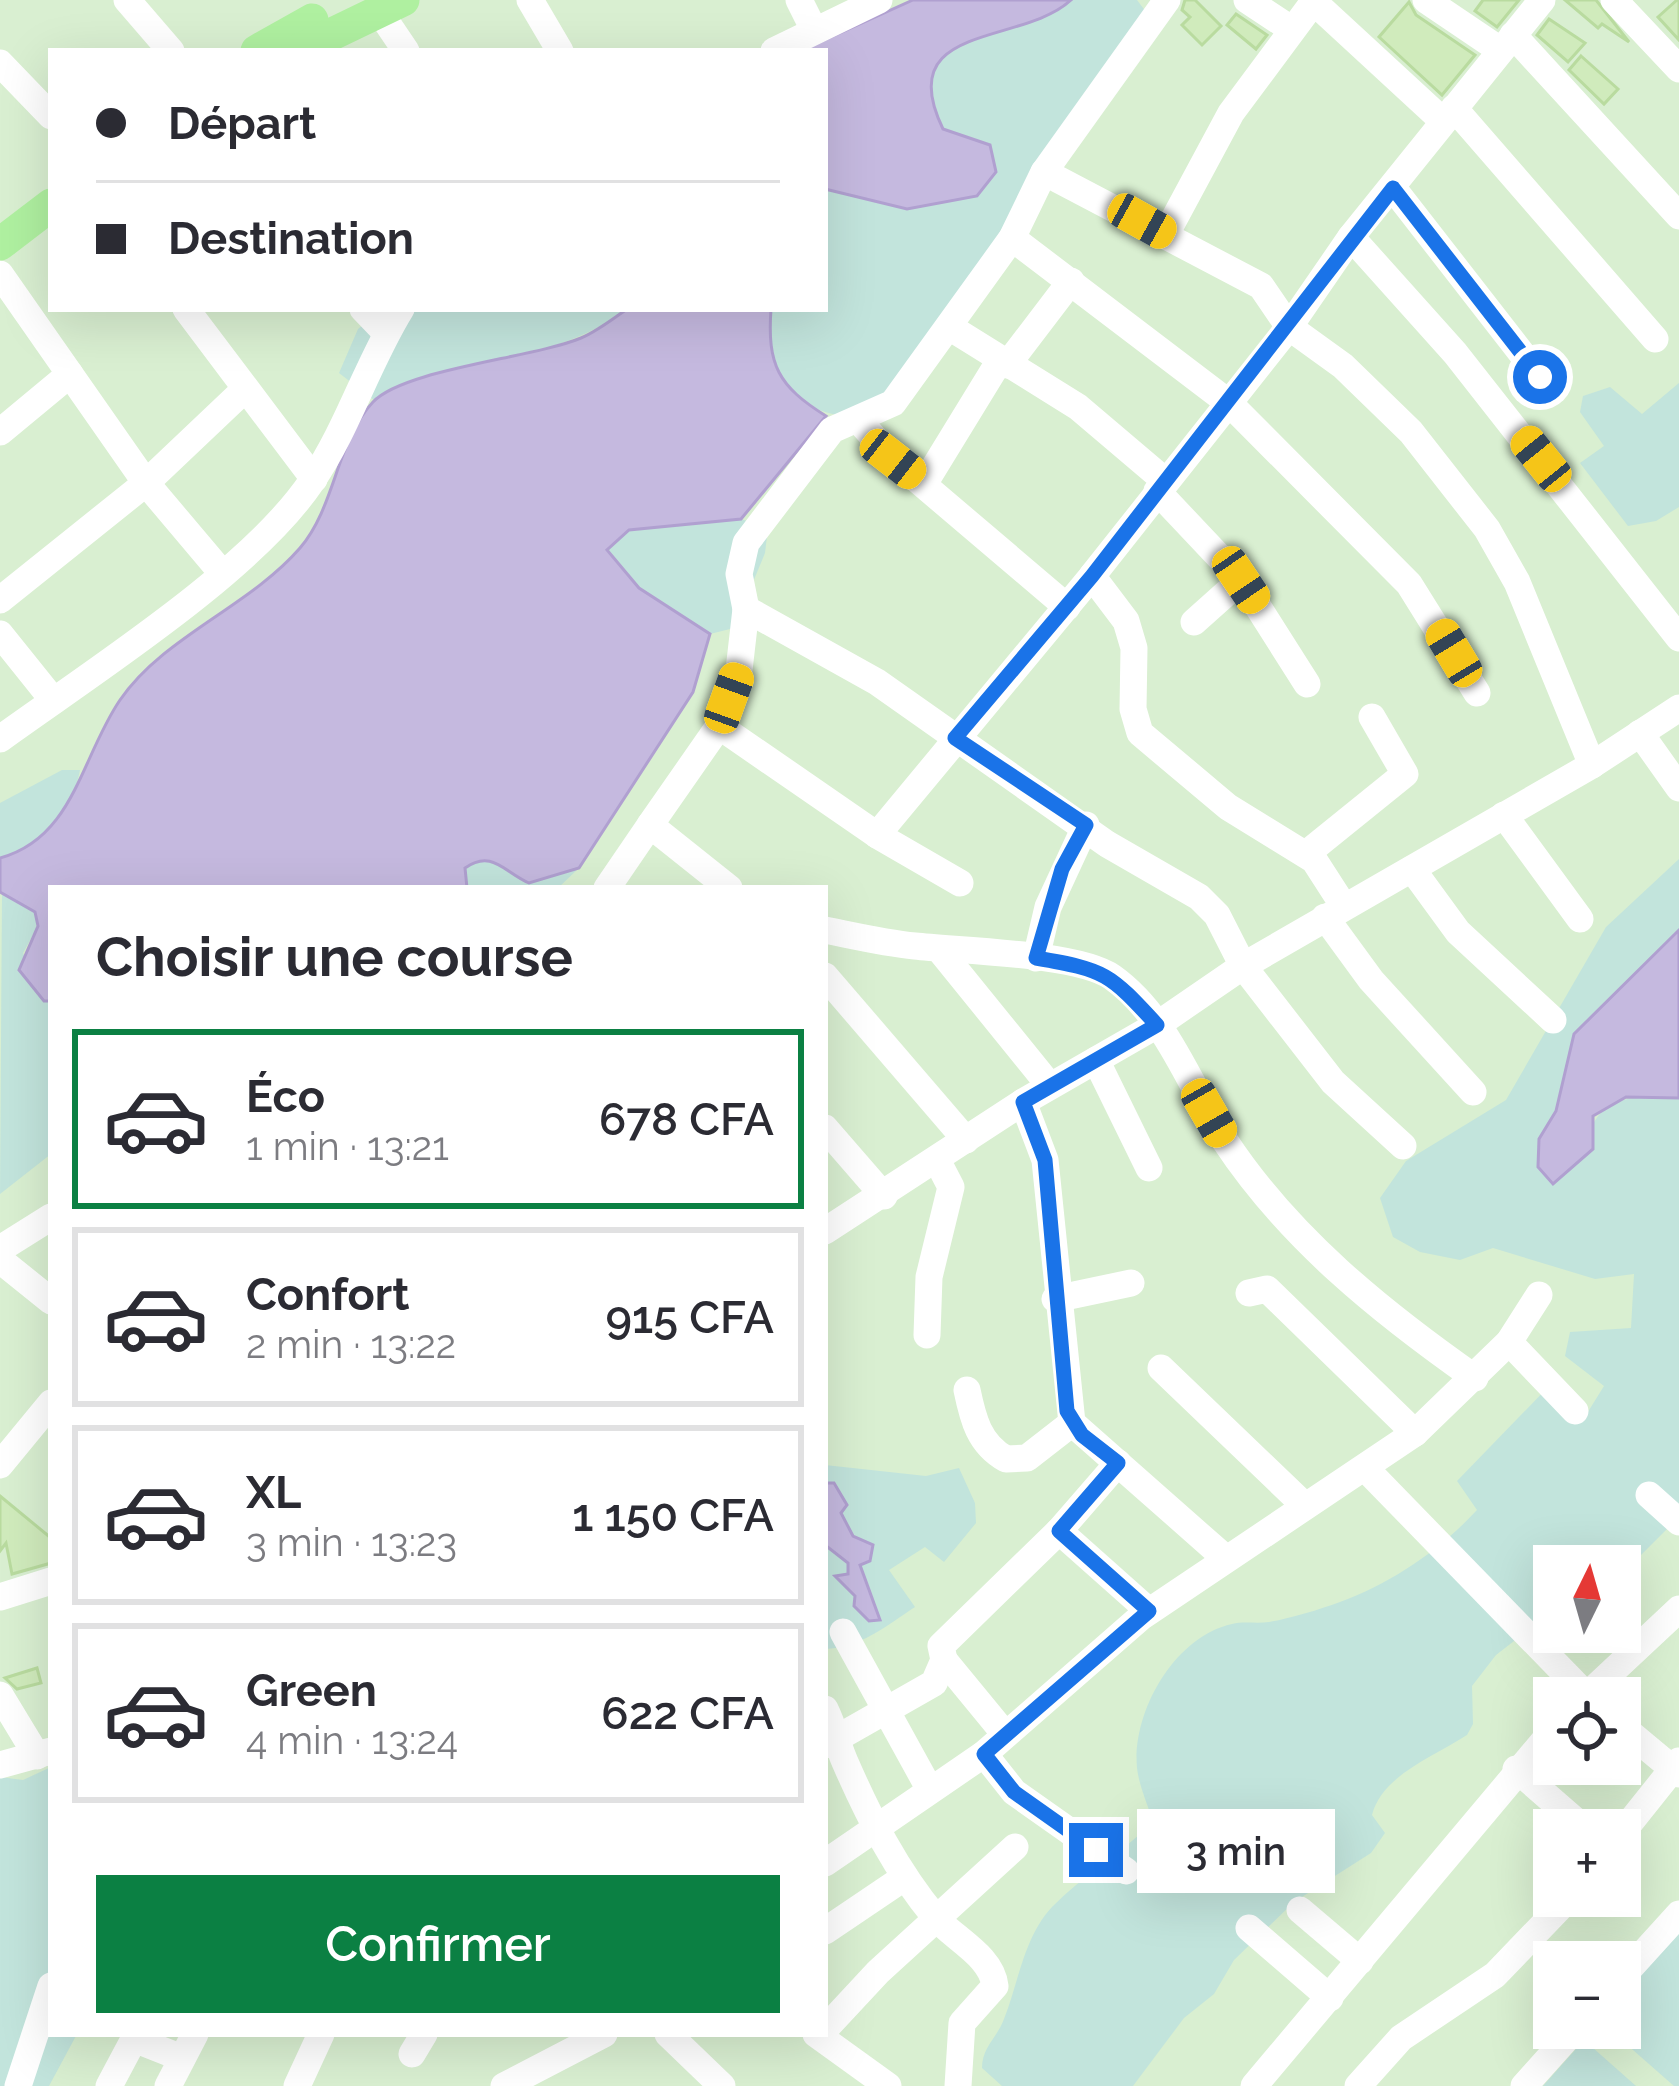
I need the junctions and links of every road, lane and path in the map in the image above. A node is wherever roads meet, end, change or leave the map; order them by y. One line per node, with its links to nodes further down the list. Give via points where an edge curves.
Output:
1 (127, 0): 16 (street)
2 (530, 0): 19 (street)
3 (799, 0): 12 (street)
4 (879, 0): 12 (street)
5 (1247, 0): 13 (street)
6 (1426, 0): 15 (street)
7 (1614, 0): 22 (street)
8 (1314, 1): 13 (street); 24 (street)
9 (1538, 1): 15 (street)
10 (380, 4): 14 (main road); 18 (street)
11 (1154, 5): 25 (street)
12 (813, 28): 20 (street)
13 (1291, 29): 31 (street, via 1232,113)
14 (309, 32): 17 (main road)
15 (1506, 43): 24 (street); 29 (street)
16 (168, 48)
17 (264, 48)
18 (404, 48)
19 (558, 48)
20 (779, 48)
21 (0, 63): 23 (street)
22 (1679, 69)
23 (48, 113)
24 (1448, 115): 27 (street); 41 (street)
25 (1044, 172): 31 (street); 33 (street)
26 (48, 182): 30 (main road)
27 (1393, 188): 32 (street); 44 (street)
28 (48, 207): 34 (main road)
29 (1679, 216)
30 (0, 219)
31 (1166, 234): 39 (street, via 1261,286)
32 (1351, 237): 39 (street); 61 (street, via 1455,353)
33 (1012, 238): 36 (street); 40 (street)
34 (0, 244)
35 (0, 274): 43 (street)
36 (1071, 281): 42 (street); 46 (street)
37 (187, 312): 45 (street)
38 (393, 321): 49 (street)
39 (1289, 327): 46 (street); 71 (street, via 1411,432 1487,529 1539,629)
40 (951, 328): 42 (street); 47 (street, via 893,403)
41 (1655, 339)
42 (1003, 362): 51 (street); 52 (street, via 1078,407)
43 (70, 374): 48 (street); 50 (street)
44 (1540, 377)
45 (243, 391): 49 (street); 50 (street)
46 (1229, 403): 52 (street); 63 (street, via 1409,584)
47 (860, 422): 51 (street); 58 (street, via 832,430 746,543 739,574)
48 (0, 432)
49 (314, 479): 53 (street, via 283,521)
50 (146, 483): 53 (street); 56 (street)
51 (924, 484): 57 (street)
52 (1161, 486): 54 (street); 55 (street)
53 (222, 573): 64 (street)
54 (1092, 576): 57 (street); 77 (street, via 1130,634 1140,733 1228,807)
55 (1241, 580): 59 (street); 62 (street)
56 (0, 600)
57 (1067, 607): 69 (street)
58 (746, 609): 67 (street, via 739,670); 69 (street, via 877,682)
59 (1194, 622)
60 (0, 634): 64 (street)
61 (1679, 638)
62 (1307, 684)
63 (1477, 693)
64 (53, 700): 70 (street)
65 (1679, 708): 68 (street)
66 (1372, 717): 77 (street, via 1405,774)
67 (719, 726): 74 (street); 76 (street)
68 (1640, 734): 71 (street); 72 (street)
69 (955, 738): 75 (street); 76 (street)
70 (0, 739)
71 (1592, 765): 73 (street)
72 (1679, 788)
73 (1504, 815): 78 (street); 83 (street)
74 (650, 825): 80 (street); 81 (street)
75 (1086, 825): 86 (street, via 1062,869); 87 (street, via 1199,897)
76 (877, 835): 79 (street)
77 (1306, 854): 82 (street)
78 (1412, 869): 82 (street); 89 (street, via 1458,932)
79 (961, 883)
80 (609, 885)
81 (725, 885)
82 (1334, 911): 87 (street); 93 (street, via 1371,980)
83 (1580, 919)
84 (828, 930): 85 (street)
85 (939, 949): 86 (street); 92 (street)
86 (1036, 958): 90 (street, via 1112,977)
87 (1243, 966): 90 (street); 97 (street, via 1333,1082)
88 (828, 979): 96 (street)
89 (1553, 1020)
90 (1157, 1025): 91 (street); 113 (street, via 1226,1142 1281,1211 1399,1324)
91 (1096, 1060): 92 (street); 99 (street)
92 (1050, 1086): 94 (street)
93 (1473, 1092)
94 (1023, 1102): 96 (street); 109 (street, via 1045,1160)
95 (828, 1131): 100 (street)
96 (966, 1140): 98 (street)
97 (1403, 1146)
98 (938, 1160): 100 (street); 110 (street, via 951,1187 929,1277)
99 (1149, 1168)
100 (884, 1196): 102 (street)
101 (48, 1219): 103 (street)
102 (828, 1229)
103 (0, 1249)
104 (0, 1260): 108 (street)
105 (1131, 1283): 109 (street)
106 (1249, 1294): 118 (street, via 1268,1288)
107 (1539, 1295): 111 (street)
108 (48, 1299)
109 (1055, 1299): 117 (street)
110 (927, 1336)
111 (1509, 1342): 113 (street); 116 (street)
112 (1161, 1368): 123 (street)
113 (1475, 1378): 118 (street)
114 (967, 1390): 117 (street, via 974,1423 1006,1459 1028,1458)
115 (48, 1407): 120 (street)
116 (1575, 1411)
117 (1072, 1423): 119 (street)
118 (1415, 1433): 121 (street)
119 (1118, 1463): 125 (street); 126 (street)
120 (0, 1465)
121 (1366, 1469): 123 (street); 133 (street)
122 (1649, 1495): 124 (street)
123 (1305, 1506): 126 (street)
124 (1679, 1522)
125 (1059, 1531): 130 (street); 132 (street, via 941,1646)
126 (1224, 1557): 130 (street)
127 (48, 1582): 128 (street)
128 (0, 1597)
129 (1679, 1609): 134 (street)
130 (1149, 1611): 139 (street)
131 (843, 1632): 136 (street)
132 (944, 1660): 136 (street, via 934,1682); 139 (street)
133 (1567, 1677)
134 (1607, 1677)
135 (0, 1695): 141 (street)
136 (883, 1712): 138 (street); 145 (street)
137 (1641, 1740): 143 (street)
138 (832, 1741): 148 (street)
139 (994, 1743): 145 (street); 151 (street, via 1014,1792)
140 (1533, 1751): 144 (street)
141 (44, 1754): 142 (street)
142 (0, 1765)
143 (1677, 1768): 147 (street)
144 (1516, 1769): 146 (street); 160 (street)
145 (930, 1790): 148 (street)
146 (1562, 1809)
147 (1641, 1810)
148 (875, 1829): 150 (street); 152 (street)
149 (1016, 1847): 155 (street)
150 (828, 1861)
151 (1126, 1871)
152 (905, 1877): 155 (street); 158 (street)
153 (1300, 1910): 160 (street)
154 (1679, 1914): 159 (street)
155 (936, 1917): 163 (street); 178 (street, via 994,1978 962,2023)
156 (1551, 1917): 180 (street, via 1495,1975 1424,2020)
157 (1249, 1928): 162 (street)
158 (828, 1929)
159 (1641, 1956)
160 (1360, 1961): 162 (street)
161 (48, 1995): 171 (street)
162 (1330, 1998): 179 (street)
163 (828, 2025)
164 (320, 2037): 174 (street)
165 (594, 2037): 170 (street)
166 (671, 2037): 176 (street)
167 (825, 2037): 177 (street)
168 (188, 2046): 172 (street, via 134,2039); 173 (street)
169 (1557, 2049): 181 (street)
170 (552, 2076): 175 (street)
171 (18, 2086)
172 (109, 2086)
173 (168, 2086)
174 (297, 2086)
175 (504, 2086)
176 (722, 2086)
177 (888, 2086)
178 (958, 2086)
179 (1254, 2086)
180 (1358, 2086)
181 (1523, 2086)

